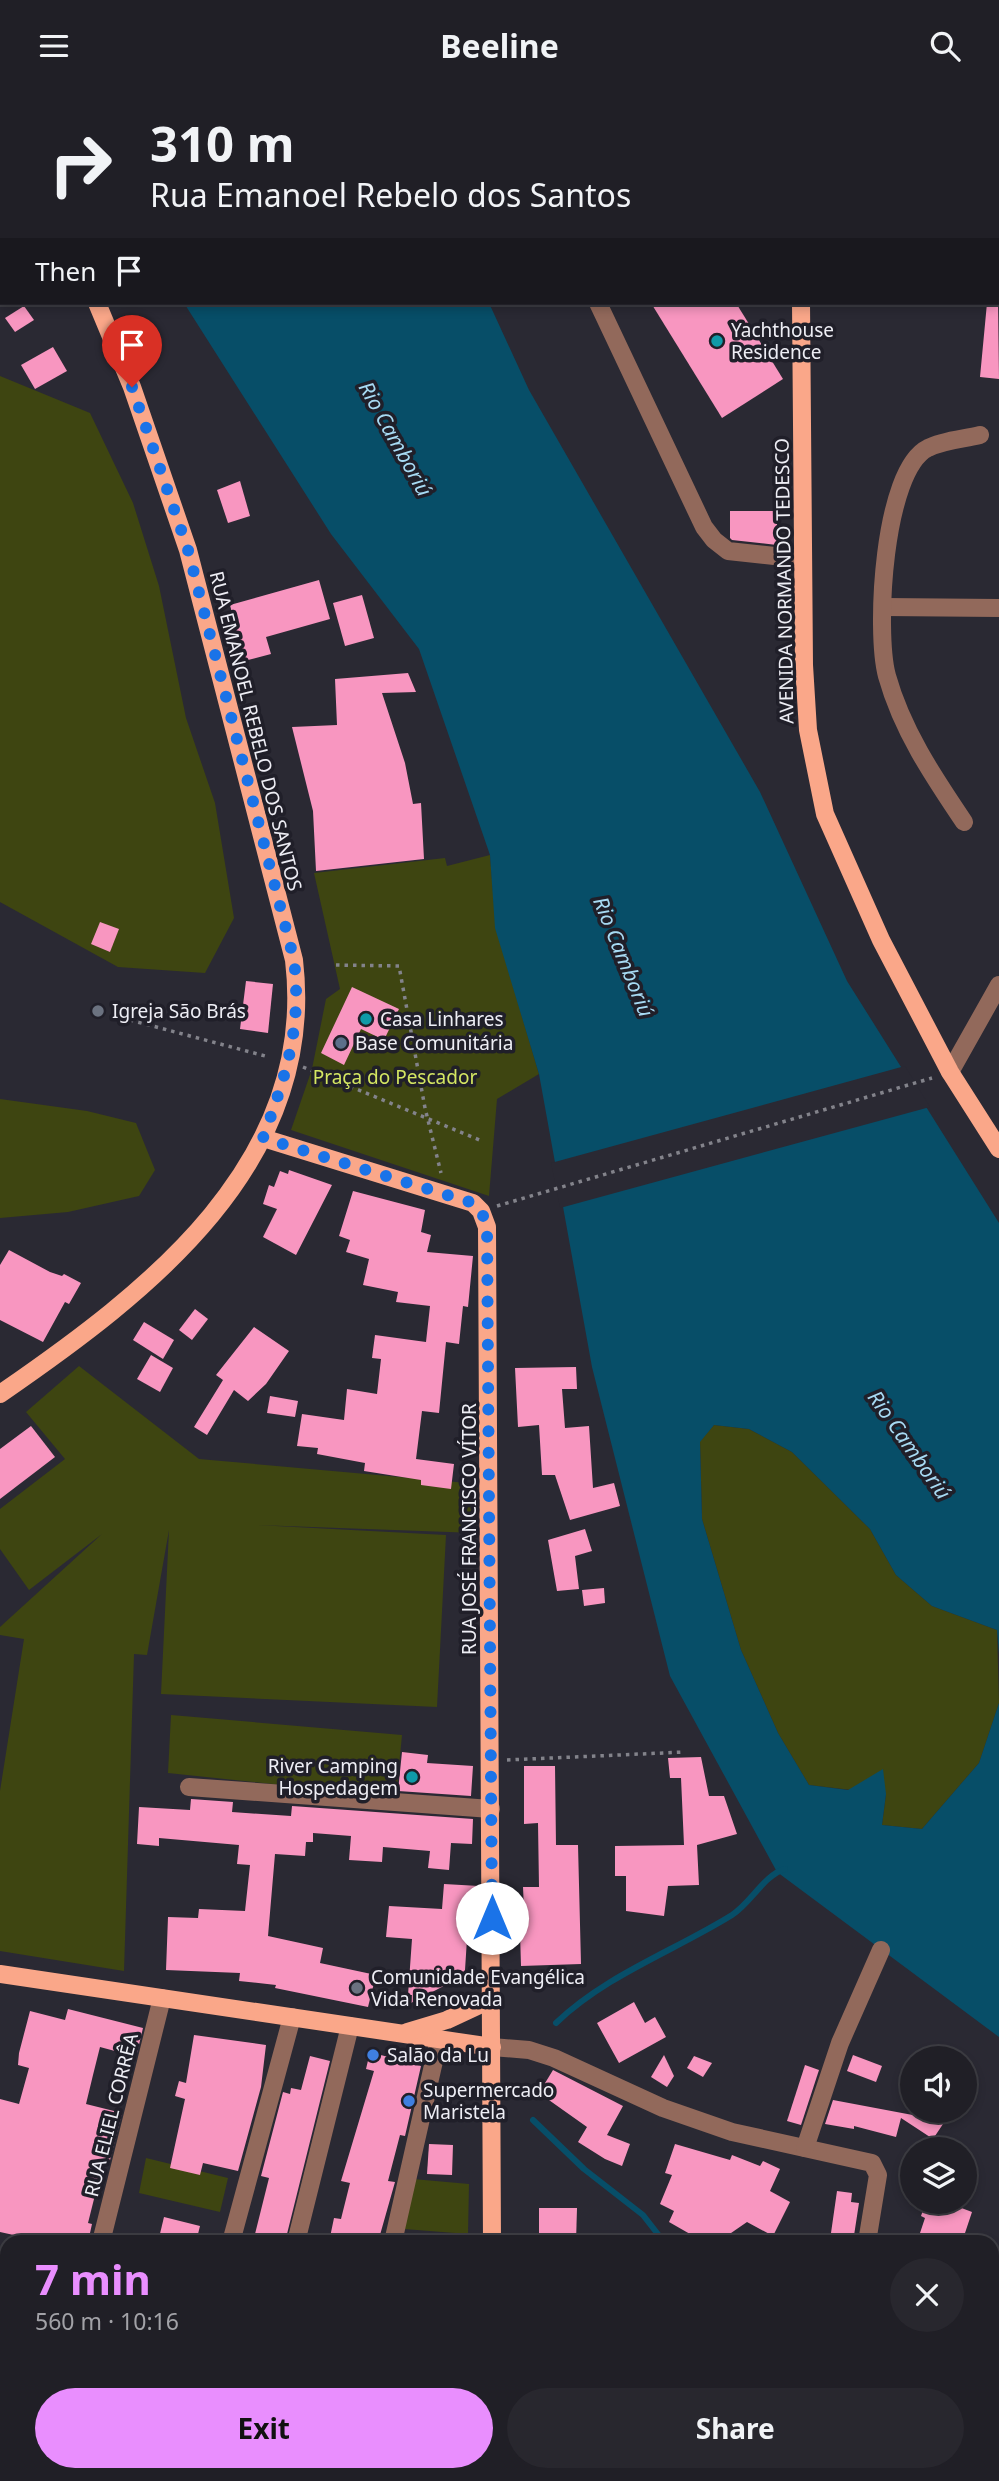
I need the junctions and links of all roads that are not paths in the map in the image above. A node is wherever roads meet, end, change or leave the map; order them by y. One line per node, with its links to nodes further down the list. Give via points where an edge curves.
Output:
1 (98, 305): 11 (main road, RUA EMANOEL REBELO DOS SANTOS, via 132,387 188,550 294,960 297,1020 289,1063)
2 (599, 305): 5 (street, via 714,540 728,551)
3 (801, 305): 5 (main road, AVENIDA NORMANDO TEDESCO)
4 (980, 435): 6 (street, via 927,448 906,471 888,539)
5 (802, 559): 10 (main road, AVENIDA NORMANDO TEDESCO, via 808,730 825,814 864,906)
6 (884, 607): 7 (street); 8 (street, via 887,673 901,718)
7 (999, 608)
8 (964, 822)
9 (999, 985): 10 (street)
10 (950, 1072): 12 (main road, AVENIDA NORMANDO TEDESCO)
11 (263, 1138): 13 (main road, RUA EMANOEL REBELO DOS SANTOS, via 217,1212 184,1249 152,1280); 15 (main road, RUA JOSÉ FRANCISCO VÍTOR, via 473,1203 487,1227)
12 (999, 1149)
13 (0, 1394)
14 (189, 1787): 15 (street)
15 (491, 1809): 19 (main road, RUA JOSÉ FRANCISCO VÍTOR)
16 (881, 1950): 27 (street, via 839,2043)
17 (0, 1974): 18 (main road)
18 (162, 1998): 20 (main road); 28 (street, RUA ELIEL CORRÊA)
19 (492, 1999): 22 (main road, via 447,2020); 25 (main road, RUA JOSÉ FRANCISCO VÍTOR)
20 (292, 2017): 21 (main road); 29 (street)
21 (350, 2026): 22 (main road); 30 (street)
22 (400, 2034): 23 (main road)
23 (439, 2039): 24 (main road); 31 (street)
24 (464, 2043): 25 (main road); 26 (main road)
25 (492, 2047): 26 (main road, RUA JOSÉ FRANCISCO VÍTOR); 27 (street, via 529,2050 554,2058 693,2120)
26 (492, 2080): 32 (main road, RUA JOSÉ FRANCISCO VÍTOR)
27 (805, 2148): 33 (street, via 876,2167)
28 (103, 2235)
29 (233, 2235)
30 (298, 2235)
31 (395, 2235)
32 (492, 2235)
33 (868, 2235)

